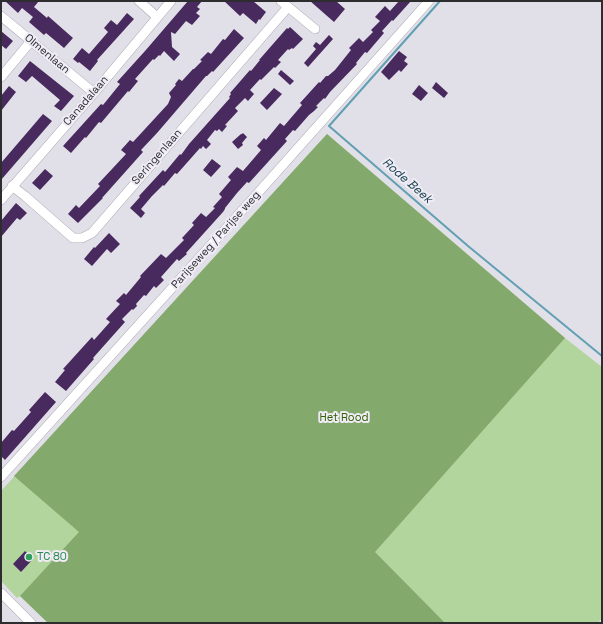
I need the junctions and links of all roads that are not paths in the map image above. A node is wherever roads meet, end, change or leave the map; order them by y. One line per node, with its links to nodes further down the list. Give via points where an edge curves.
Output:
1 (139, 1): 6 (street)
2 (171, 1): 6 (street, Canadalaan)
3 (429, 1): 13 (street, Parijseweg / Parijse weg)
4 (284, 4): 7 (street); 11 (street, Seringenlaan, via 92,233 82,238 73,238)
5 (1, 16): 8 (street, Olmenlaan)
6 (157, 17): 10 (street, Canadalaan)
7 (315, 29)
8 (31, 41): 9 (street); 10 (street, Olmenlaan)
9 (1, 77)
10 (94, 93): 11 (street, Canadalaan)
11 (12, 186): 12 (street, Canadalaan)
12 (1, 200)
13 (1, 477)
14 (1, 593): 15 (street)
15 (31, 623)

